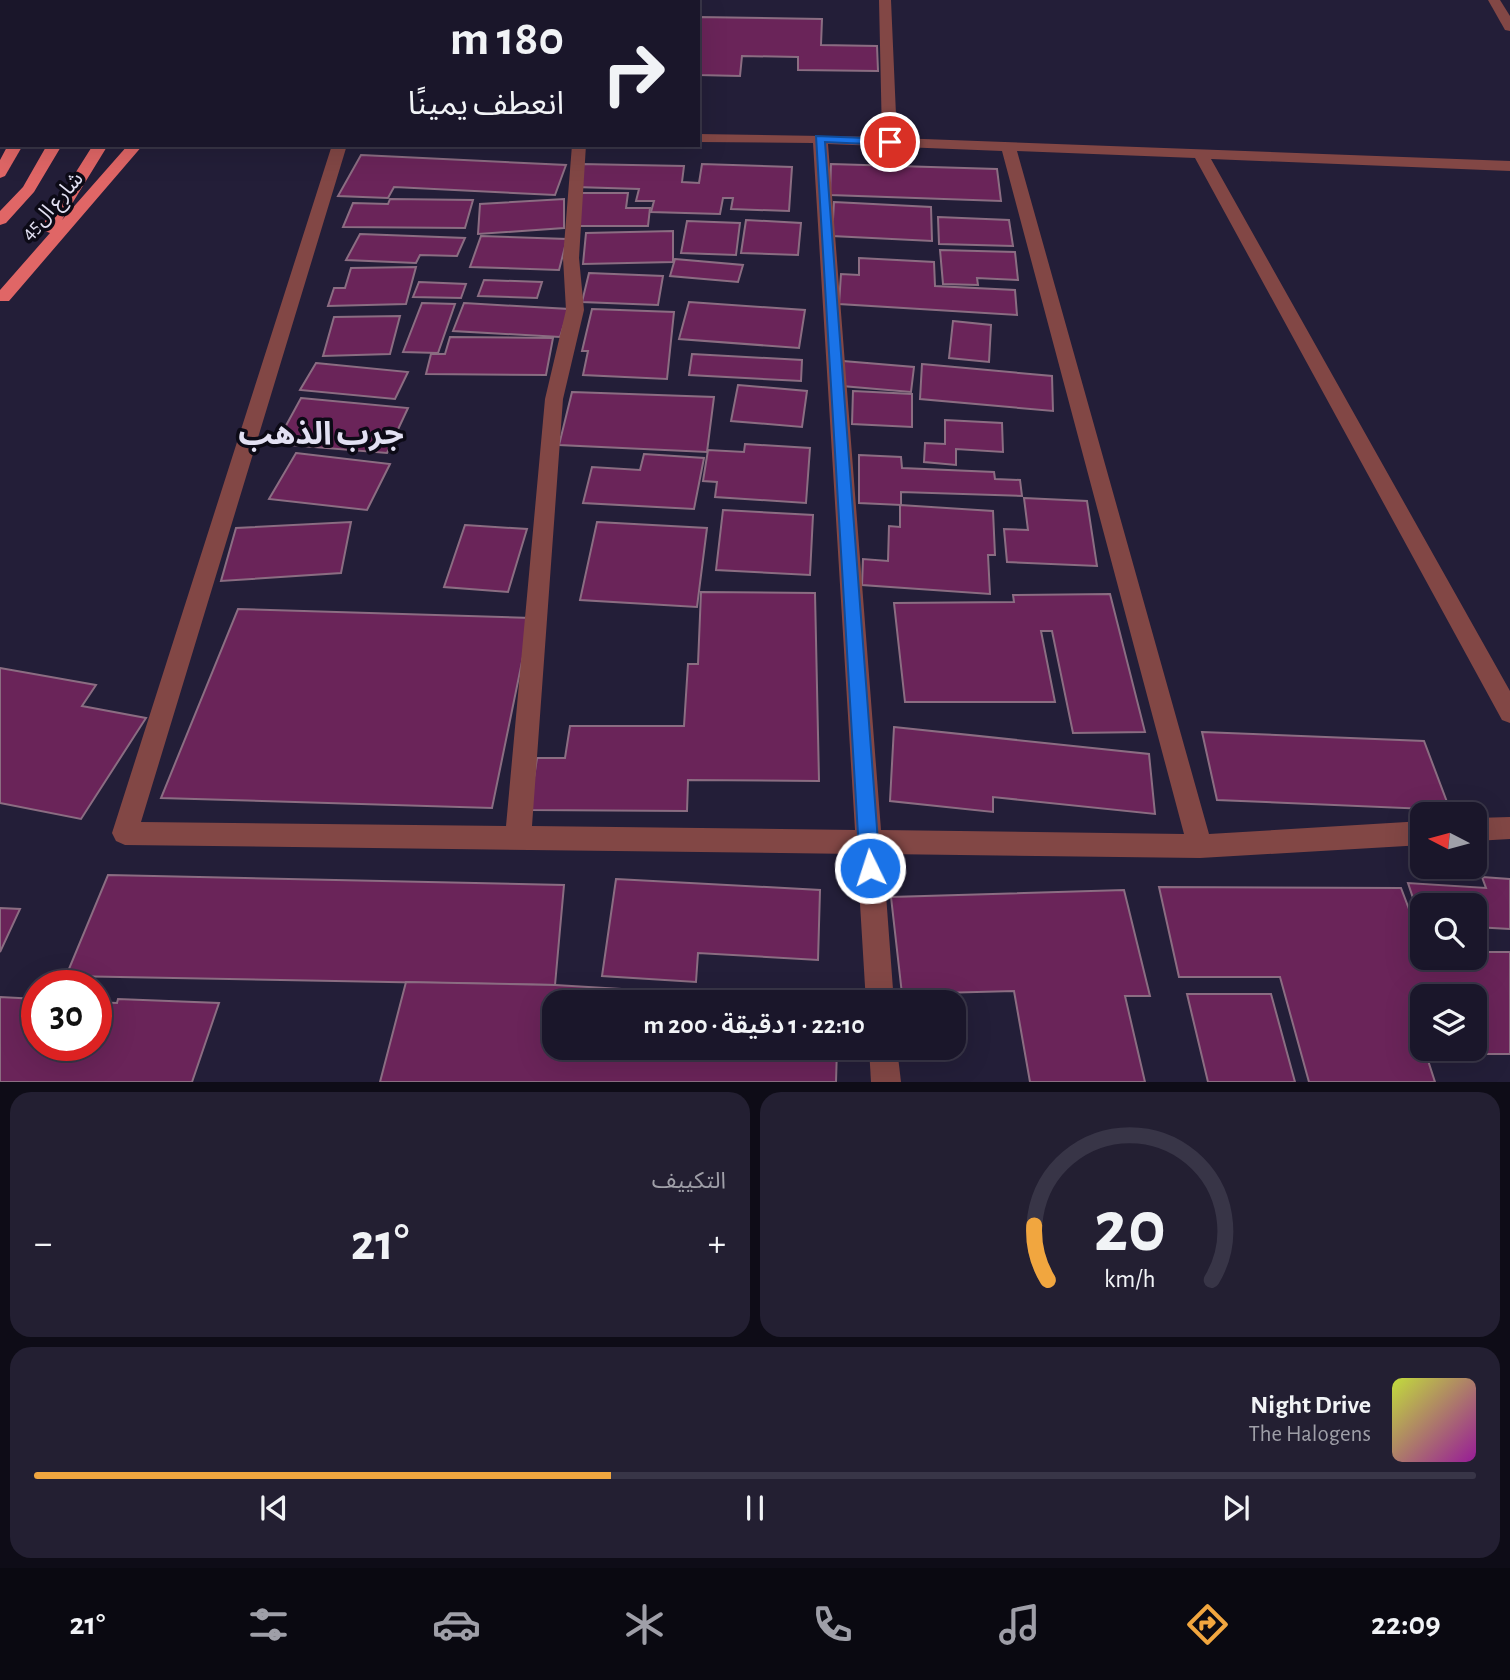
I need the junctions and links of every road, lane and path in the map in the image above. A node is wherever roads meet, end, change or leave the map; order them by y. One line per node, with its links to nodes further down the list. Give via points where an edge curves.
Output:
1 (885, 0): 6 (street)
2 (1494, 0): 3 (street)
3 (1510, 27)
4 (700, 138): 5 (street)
5 (820, 139): 6 (street); 24 (street)
6 (890, 142): 13 (street)
7 (54, 147): 17 (main road, شارع ال45, via 29,189)
8 (100, 147): 18 (main road, شارع ال45)
9 (134, 147): 18 (main road, شارع ال45)
10 (339, 147): 23 (street, via 125,833)
11 (579, 147): 23 (street, via 571,258 575,310 554,399)
12 (10, 148): 16 (main road)
13 (1009, 148): 14 (street); 25 (street)
14 (1201, 155): 15 (street); 19 (street)
15 (1510, 166)
16 (0, 173)
17 (0, 220)
18 (2, 300)
19 (1510, 713)
20 (1510, 828): 21 (street)
21 (1488, 829)
22 (1410, 834): 25 (street)
23 (518, 837): 24 (street)
24 (868, 841): 25 (street); 26 (street)
25 (1200, 846)
26 (879, 990)
27 (884, 1060): 28 (street)
28 (886, 1082)

